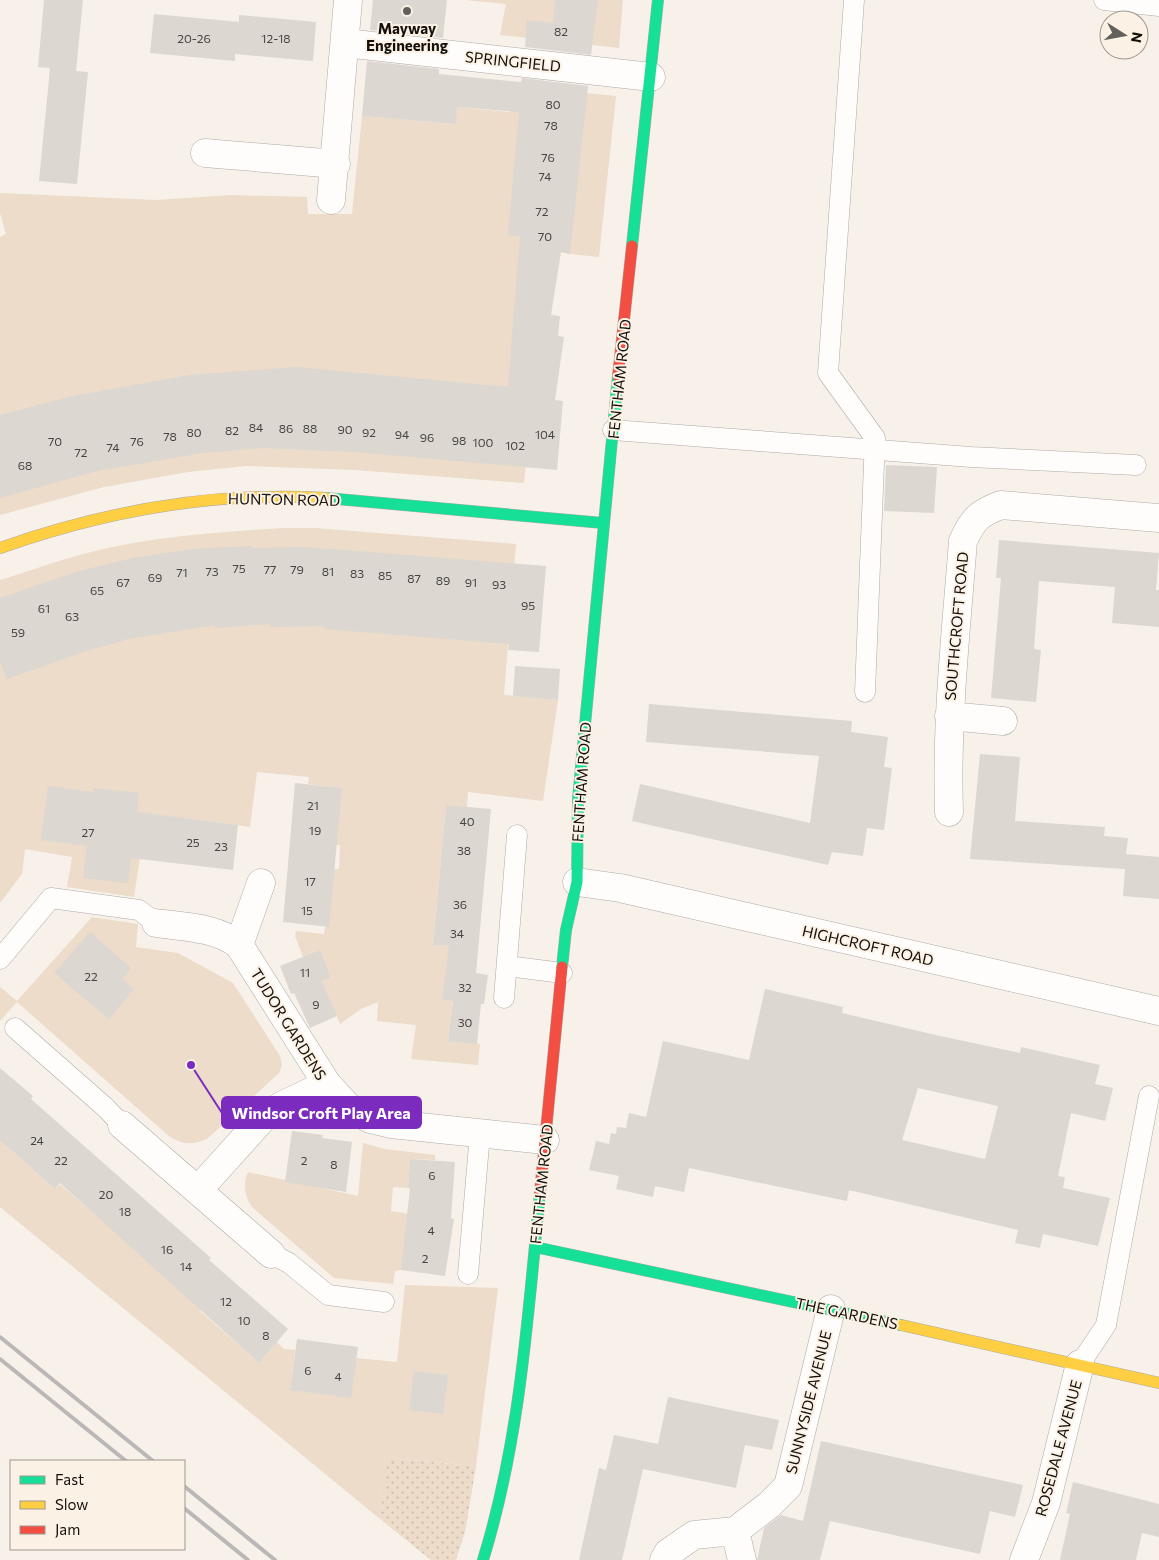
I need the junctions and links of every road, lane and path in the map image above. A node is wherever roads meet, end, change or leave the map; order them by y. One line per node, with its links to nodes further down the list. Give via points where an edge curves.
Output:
1 (348, 0): 6 (street)
2 (658, 0): 7 (street, FENTHAM ROAD)
3 (854, 0): 12 (lane, via 828,373 874,438)
4 (1104, 0): 5 (lane)
5 (1159, 6)
6 (345, 43): 7 (street, SPRINGFIELD); 9 (street)
7 (651, 77): 11 (street, FENTHAM ROAD)
8 (205, 153): 9 (street)
9 (336, 164): 10 (street)
10 (331, 200)
11 (613, 430): 12 (lane); 15 (street, FENTHAM ROAD)
12 (874, 448): 13 (lane, via 970,457); 17 (lane)
13 (1136, 465)
14 (1159, 518): 18 (street, SOUTHCROFT ROAD, via 1001,505 982,512 970,525 963,541)
15 (602, 523): 16 (street, HUNTON ROAD, via 310,496 222,498 103,516 46,530); 22 (street, FENTHAM ROAD, via 578,799)
16 (0, 548)
17 (865, 692)
18 (949, 716): 19 (street, SOUTHCROFT ROAD); 20 (street, SOUTHCROFT ROAD)
19 (1003, 721)
20 (950, 812)
21 (517, 835): 27 (lane)
22 (577, 882): 28 (street, FENTHAM ROAD, via 566,930); 30 (street, HIGHCROFT ROAD, via 630,890)
23 (260, 883): 25 (street)
24 (156, 922): 25 (street, TUDOR GARDENS, via 227,935); 26 (lane, via 139,910 51,898)
25 (239, 945): 32 (street, TUDOR GARDENS)
26 (0, 959)
27 (507, 966): 28 (lane); 29 (lane)
28 (562, 973): 36 (street, FENTHAM ROAD)
29 (504, 998)
30 (1159, 1011)
31 (15, 1028): 34 (lane)
32 (327, 1084): 35 (street, TUDOR GARDENS, via 348,1107 370,1119); 37 (street, via 263,1118)
33 (1148, 1096): 43 (lane, via 1106,1325)
34 (122, 1125): 37 (street)
35 (480, 1133): 36 (street, TUDOR GARDENS); 40 (lane)
36 (545, 1140): 38 (street, FENTHAM ROAD)
37 (198, 1190): 39 (street)
38 (534, 1247): 42 (street, THE GARDENS); 46 (street, FENTHAM ROAD, via 513,1427 496,1522)
39 (271, 1254): 41 (lane, via 289,1263 328,1295)
40 (468, 1274)
41 (384, 1302)
42 (831, 1309): 43 (street, THE GARDENS); 45 (street, SUNNYSIDE AVENUE, via 788,1486)
43 (1080, 1364): 44 (street, THE GARDENS); 49 (street, ROSEDALE AVENUE, via 1046,1503)
44 (1159, 1383)
45 (735, 1531): 47 (street, via 694,1535 668,1552); 48 (street)
46 (483, 1560)
47 (664, 1560)
48 (742, 1560)
49 (1024, 1560)

